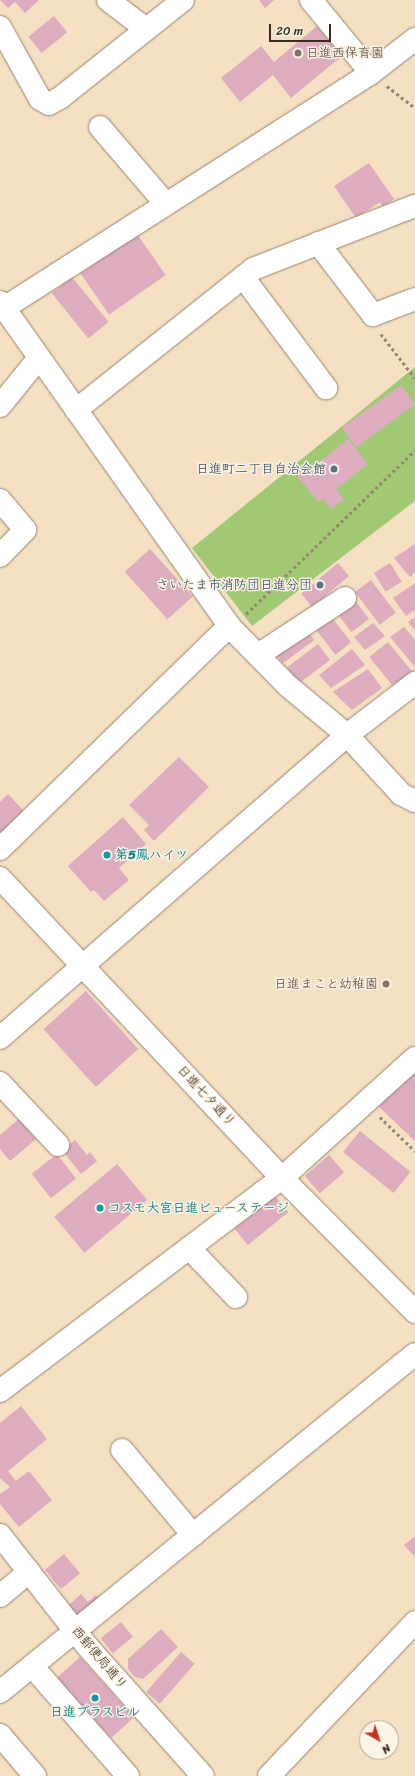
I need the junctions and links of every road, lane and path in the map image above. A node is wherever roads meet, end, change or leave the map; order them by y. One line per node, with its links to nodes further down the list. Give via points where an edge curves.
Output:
1 (108, 0): 5 (street)
2 (183, 0): 5 (street)
3 (311, 0): 7 (street)
4 (0, 27): 5 (street, via 40,99 48,104 60,98)
5 (146, 29)
6 (415, 39): 7 (street)
7 (371, 73): 8 (path); 10 (street)
8 (415, 108)
9 (100, 128): 10 (street)
10 (166, 204): 15 (street)
11 (415, 206): 12 (street)
12 (318, 243): 13 (street, via 253,269); 14 (street, via 373,315)
13 (243, 277): 19 (street); 21 (street)
14 (415, 299)
15 (2, 305): 17 (street)
16 (378, 329): 18 (path)
17 (38, 359): 20 (street); 21 (street)
18 (415, 378)
19 (326, 388)
20 (0, 406)
21 (76, 410): 26 (street)
22 (415, 450): 26 (path)
23 (0, 500): 24 (street, via 25,530)
24 (0, 556)
25 (345, 598): 27 (street)
26 (230, 627): 27 (street); 31 (street)
27 (258, 655): 29 (street, via 288,686)
28 (415, 683): 29 (street)
29 (347, 735): 30 (street, via 401,794); 33 (street)
30 (415, 801)
31 (0, 849)
32 (0, 878): 33 (street, 日進七夕通り)
33 (84, 966): 34 (street); 40 (street, 日進七夕通り)
34 (0, 1038)
35 (415, 1058): 37 (street)
36 (0, 1083): 38 (street)
37 (366, 1103): 39 (path); 40 (street)
38 (58, 1145)
39 (415, 1151)
40 (282, 1178): 41 (street); 43 (street, 日進七夕通り)
41 (190, 1248): 42 (street); 45 (street)
42 (236, 1297)
43 (415, 1312)
44 (415, 1354): 48 (street)
45 (0, 1391)
46 (122, 1450): 48 (street)
47 (0, 1535): 49 (street, 西郵便局通り)
48 (193, 1535): 52 (street)
49 (29, 1572): 50 (street); 52 (street, 西郵便局通り)
50 (0, 1596)
51 (415, 1622): 59 (street)
52 (76, 1631): 53 (street); 58 (street, 西郵便局通り)
53 (32, 1666): 54 (street); 57 (street)
54 (0, 1692)
55 (0, 1735): 56 (street)
56 (35, 1776)
57 (128, 1776)
58 (203, 1776)
59 (269, 1776)

